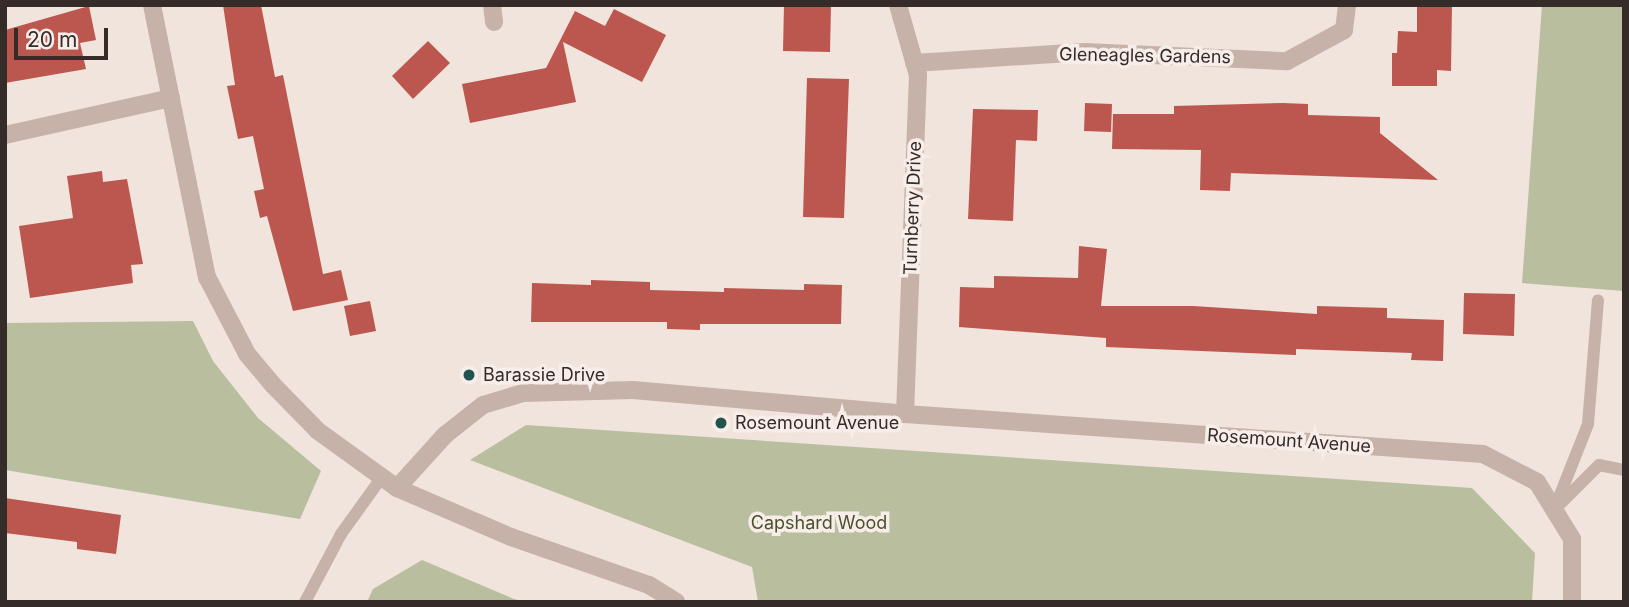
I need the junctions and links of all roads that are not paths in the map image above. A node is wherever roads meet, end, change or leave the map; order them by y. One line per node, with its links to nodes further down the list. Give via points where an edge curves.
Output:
1 (152, 5): 5 (street)
2 (898, 5): 4 (street, Turnberry Drive)
3 (1347, 5): 4 (street, Gleneagles Gardens, via 1344,30 1287,61 1085,52)
4 (914, 63): 8 (street, Turnberry Drive, via 918,75)
5 (171, 98): 6 (street); 10 (street, via 206,277 224,313 247,354 273,386 318,431)
6 (5, 135)
7 (1598, 299): 12 (lane, via 1588,425)
8 (905, 414): 11 (street, Rosemount Avenue, via 633,390 523,393 483,405 444,435); 12 (street, Rosemount Avenue, via 1483,454 1537,482)
9 (1624, 470): 12 (lane, via 1599,465)
10 (382, 477): 11 (street); 13 (lane, via 341,534)
11 (397, 488): 14 (street, via 511,537 649,585)
12 (1554, 510): 15 (street, Rosemount Avenue, via 1572,539)
13 (305, 602)
14 (676, 602)
15 (1572, 602)

